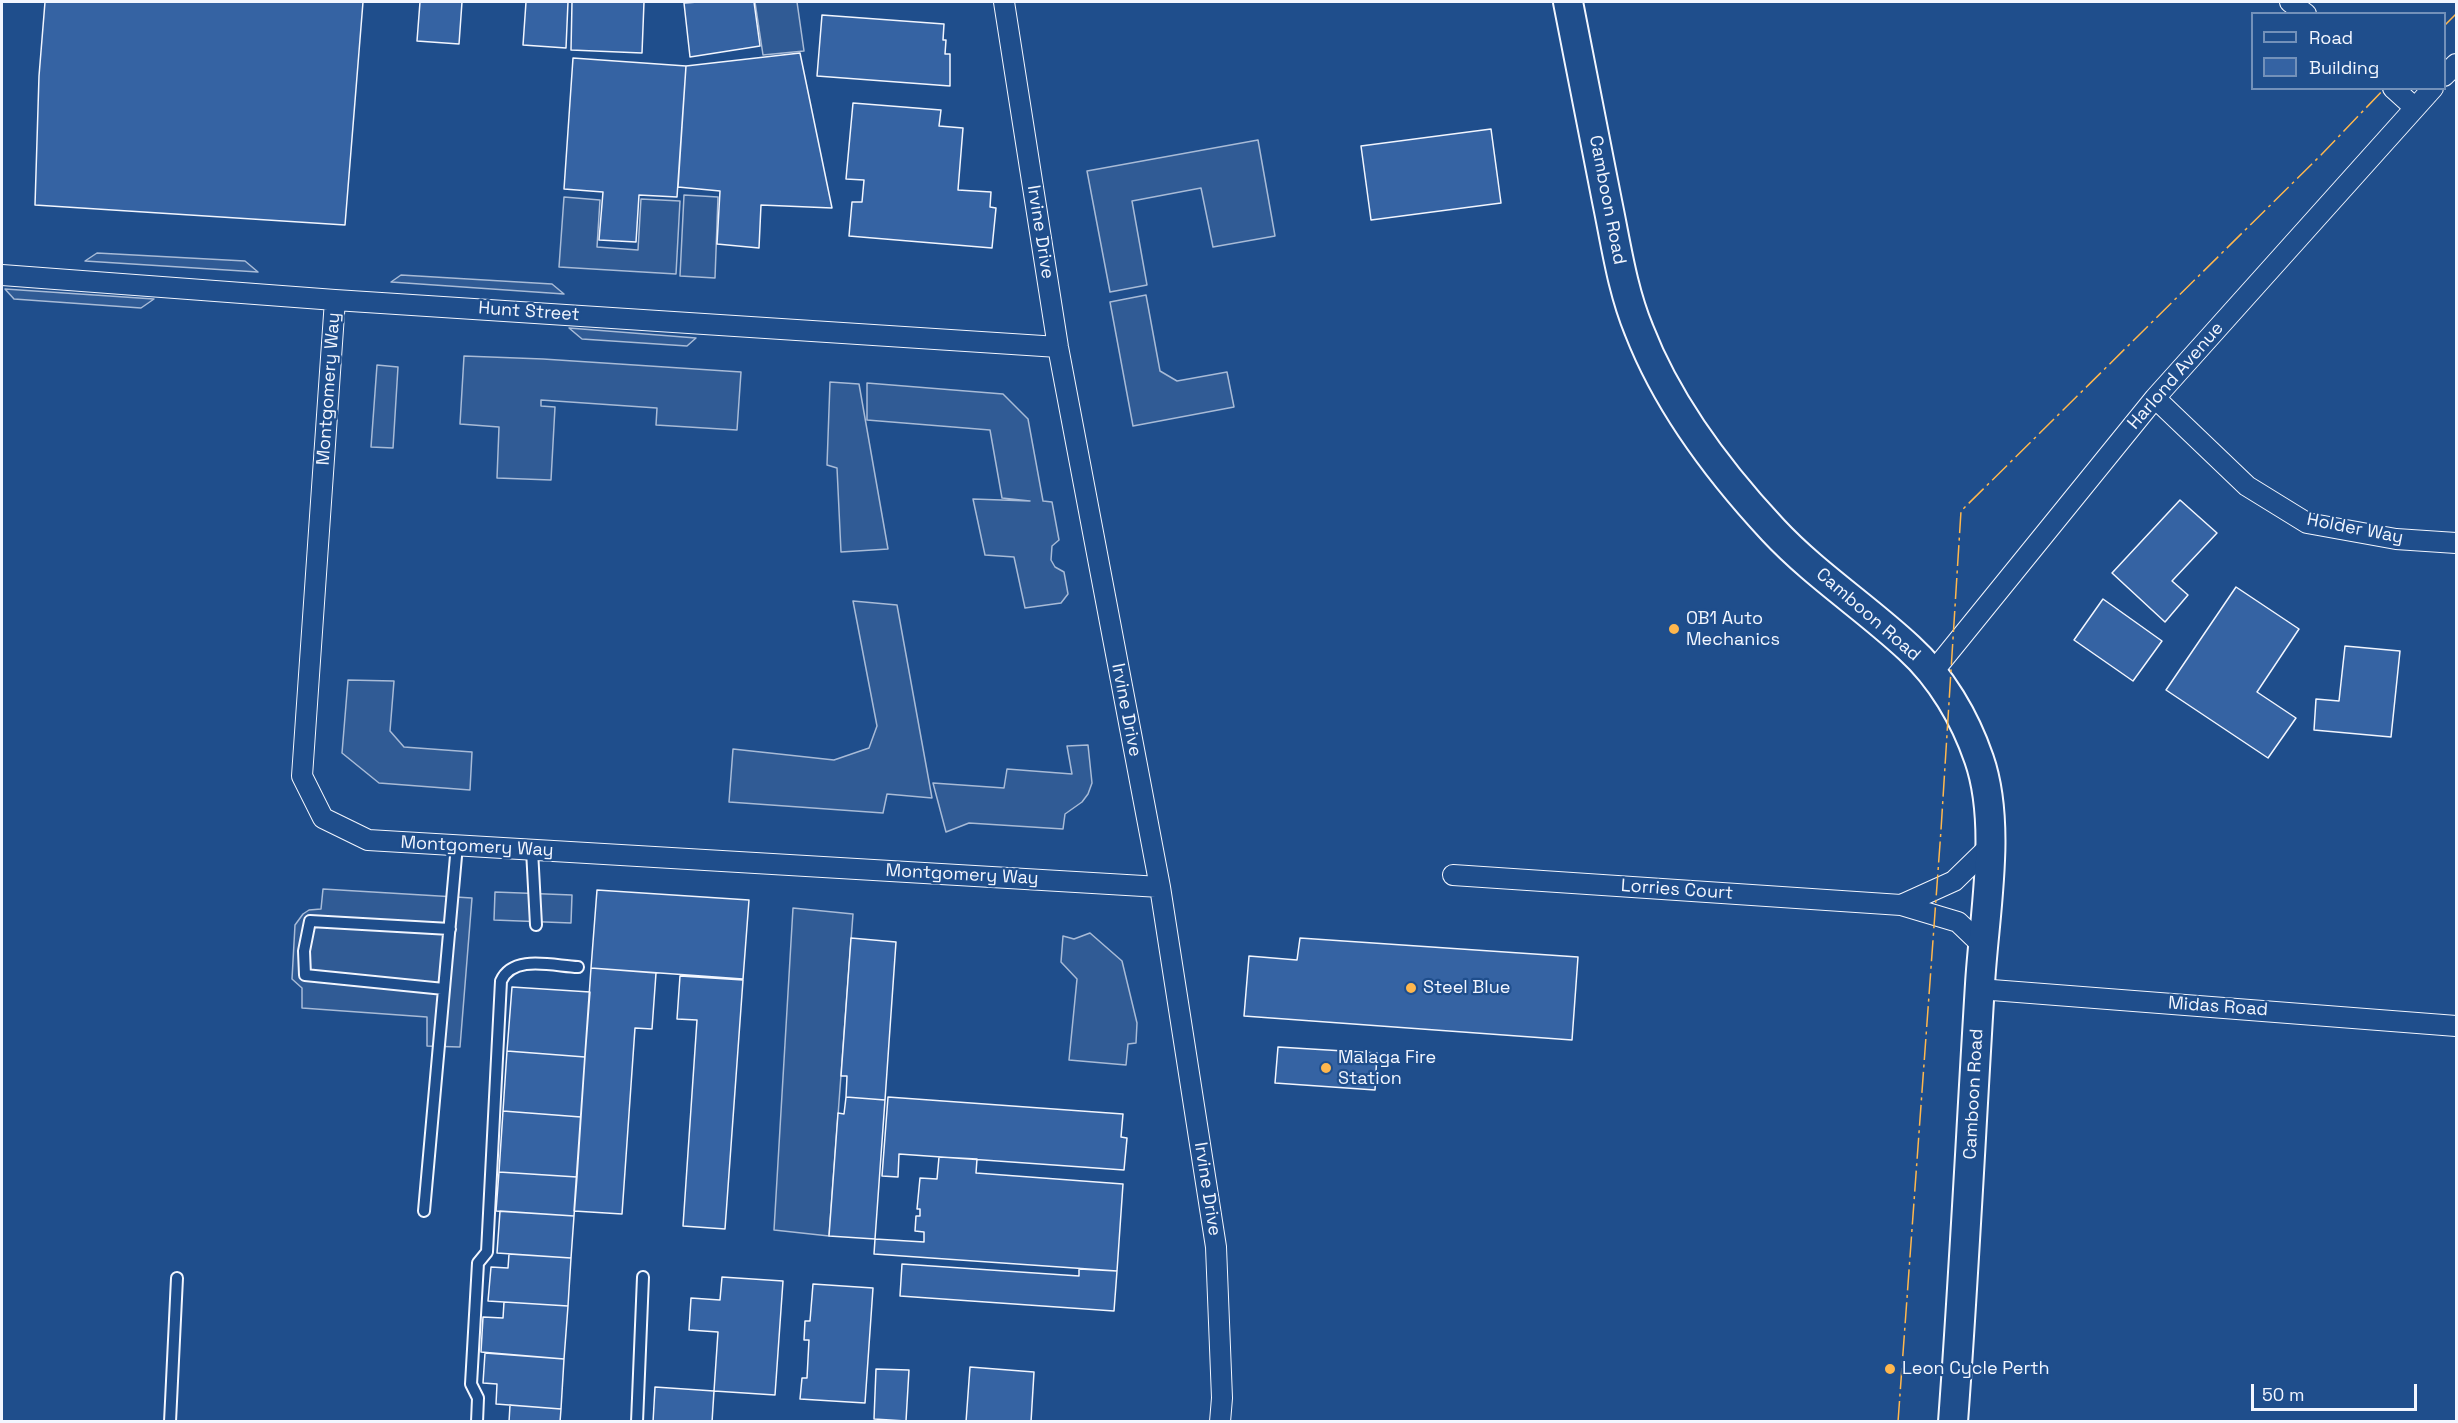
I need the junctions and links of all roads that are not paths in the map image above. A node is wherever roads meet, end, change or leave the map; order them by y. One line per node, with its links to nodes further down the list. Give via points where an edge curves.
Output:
1 (1004, 2): 12 (street, Irvine Drive)
2 (1568, 2): 15 (street, Camboon Road, via 1622,275 1637,328 1663,385 1693,432 1775,532 1911,649)
3 (2290, 2): 4 (street)
4 (2303, 12)
5 (2457, 64): 6 (street)
6 (2446, 75)
7 (2394, 90): 9 (street)
8 (2431, 90): 9 (street, Harlond Avenue)
9 (2414, 107): 13 (street, Harlond Avenue)
10 (2, 275): 11 (street, Hunt Street)
11 (335, 300): 12 (street, Hunt Street); 16 (street, Montgomery Way, via 302,776 323,818 368,840)
12 (1058, 347): 20 (street, Irvine Drive)
13 (2155, 398): 14 (street, Holder Way, via 2247,486 2307,523 2396,539); 15 (street, Harlond Avenue)
14 (2457, 543)
15 (1932, 673): 17 (street, Camboon Road, via 1963,718 1981,763 1990,806)
16 (457, 845): 18 (street, Montgomery Way); 23 (lane)
17 (1990, 846): 21 (street, Lorries Court, via 1954,881); 24 (street, Camboon Road)
18 (532, 850): 20 (street, Montgomery Way); 22 (lane)
19 (1453, 875): 21 (street, Lorries Court)
20 (1160, 887): 35 (street, Irvine Drive, via 1216,1247)
21 (1901, 905): 24 (street, Lorries Court, via 1958,922)
22 (536, 925)
23 (450, 928): 26 (lane); 26 (lane, via 310,921 304,951 304,975)
24 (1982, 945): 27 (street, Camboon Road)
25 (578, 967): 33 (lane, via 520,964 505,972 501,981 487,1252 478,1263 471,1384 478,1398)
26 (444, 989): 29 (lane)
27 (1979, 989): 28 (street, Midas Road); 36 (street, Camboon Road)
28 (2457, 1026)
29 (424, 1211)
30 (643, 1277): 34 (lane)
31 (177, 1278): 32 (lane)
32 (170, 1422)
33 (477, 1422)
34 (637, 1422)
35 (1220, 1422)
36 (1953, 1422)

